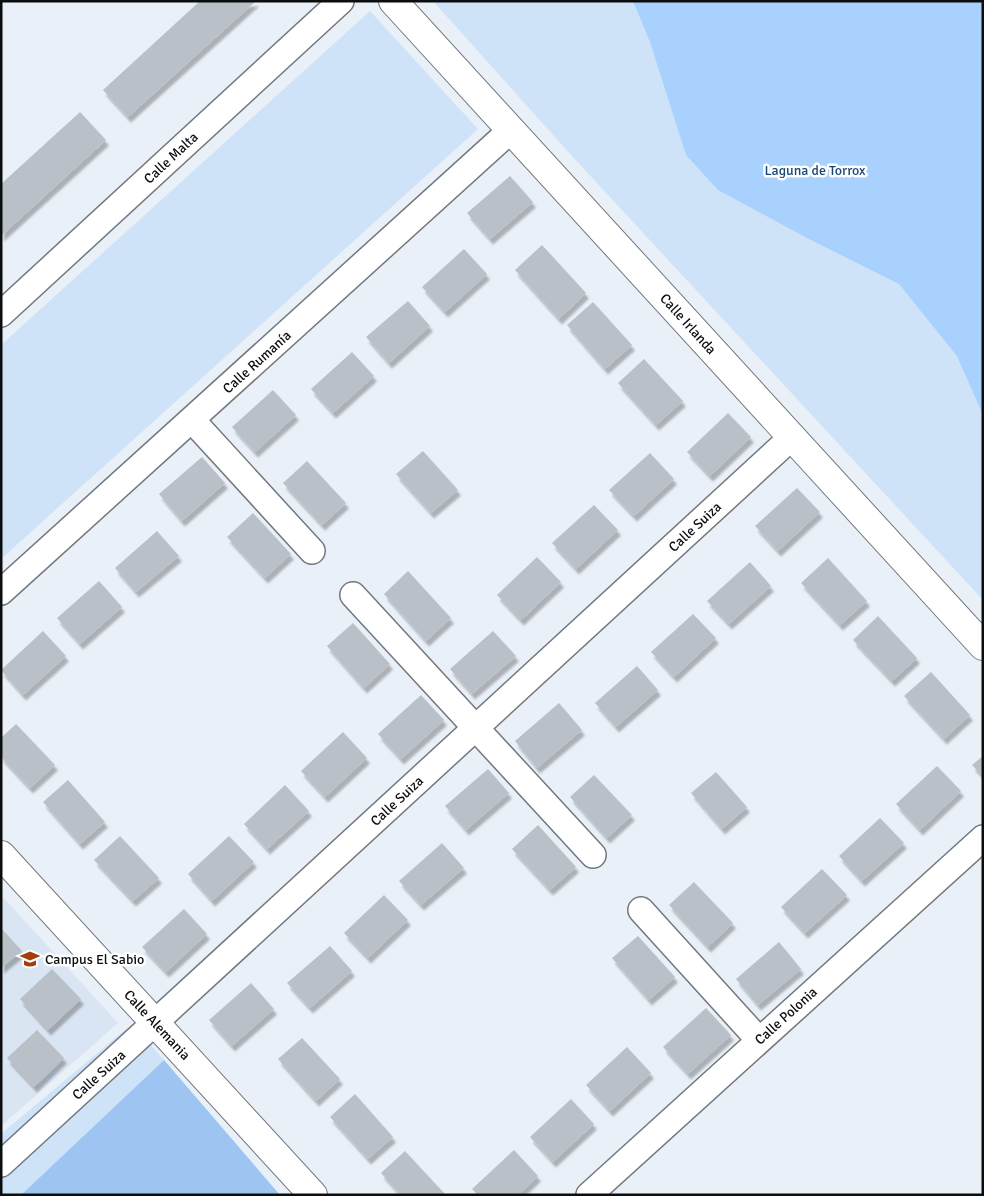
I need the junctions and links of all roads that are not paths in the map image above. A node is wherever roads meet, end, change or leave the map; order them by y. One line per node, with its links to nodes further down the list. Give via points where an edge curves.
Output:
1 (341, 1): 4 (street, Calle Malta)
2 (393, 1): 3 (street, Calle Irlanda)
3 (511, 130): 5 (street, Calle Rumanía); 6 (street, Calle Irlanda)
4 (1, 314)
5 (192, 420): 7 (street); 8 (street, Calle Rumanía)
6 (792, 437): 10 (street, Calle Irlanda); 11 (street, Calle Suiza)
7 (312, 551)
8 (1, 592)
9 (353, 596): 11 (street)
10 (983, 646)
11 (477, 728): 14 (street); 16 (street, Calle Suiza)
12 (983, 838): 17 (street, Calle Polonia)
13 (1, 855): 16 (street, Calle Alemania)
14 (594, 855)
15 (641, 910): 17 (street)
16 (156, 1023): 18 (street, Calle Suiza); 19 (street, Calle Alemania)
17 (759, 1040): 20 (street, Calle Polonia)
18 (1, 1164)
19 (314, 1195)
20 (589, 1195)

